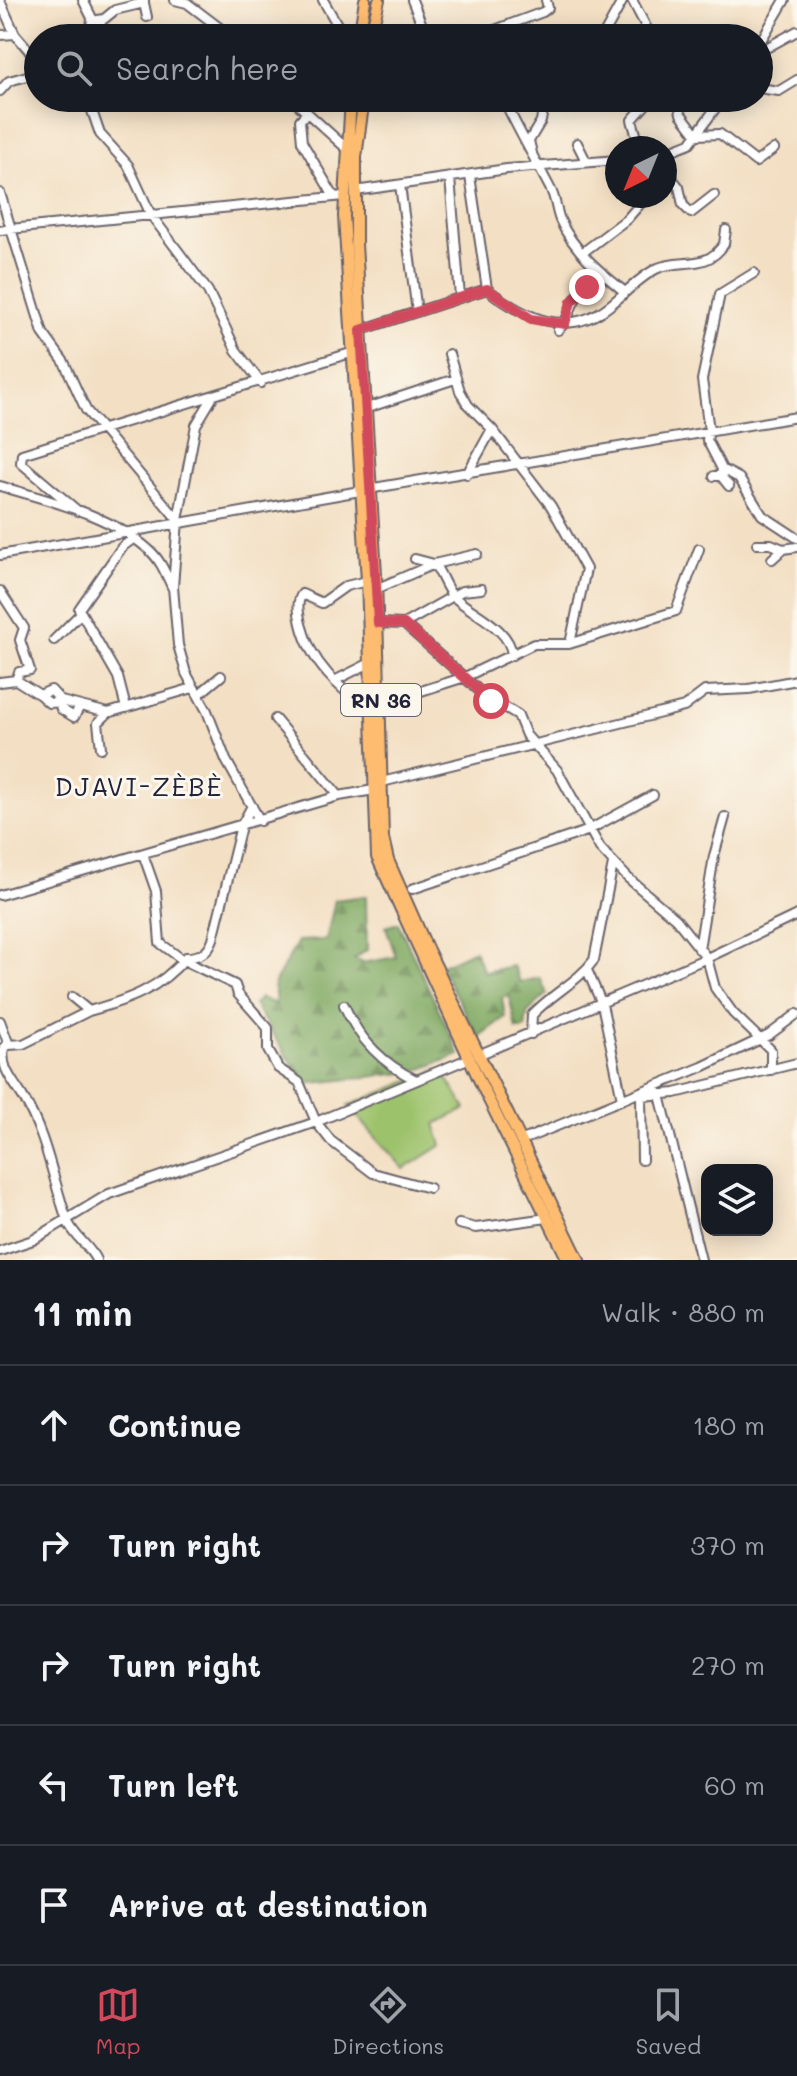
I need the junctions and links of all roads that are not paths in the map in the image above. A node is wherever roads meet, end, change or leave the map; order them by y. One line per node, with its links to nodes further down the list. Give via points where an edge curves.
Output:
1 (83, 0): 15 (street)
2 (175, 0): 12 (street)
3 (323, 0): 19 (street)
4 (365, 0): 20 (main road)
5 (379, 0): 21 (main road)
6 (412, 0): 22 (street)
7 (546, 0): 23 (street, via 543,12)
8 (623, 0): 24 (street)
9 (632, 0): 25 (street)
10 (785, 0): 26 (street)
11 (0, 1): 28 (street)
12 (186, 1): 18 (street)
13 (144, 2): 14 (street); 15 (street)
14 (147, 17)
15 (96, 20): 16 (street); 17 (street)
16 (95, 24)
17 (97, 24)
18 (215, 24)
19 (337, 24)
20 (361, 24)
21 (373, 24)
22 (421, 24)
23 (511, 24)
24 (610, 24)
25 (645, 24)
26 (771, 24)
27 (797, 31): 30 (street)
28 (15, 34): 29 (street); 31 (street)
29 (0, 35)
30 (773, 44)
31 (24, 45)
32 (24, 77): 35 (street, via 9,81)
33 (797, 80): 34 (street)
34 (773, 90)
35 (0, 91)
36 (93, 112): 64 (street, via 100,134 128,165)
37 (350, 112): 48 (main road, RN 36)
38 (363, 112): 59 (main road, RN 36)
39 (509, 112): 51 (street)
40 (543, 112): 51 (street, via 529,141)
41 (639, 112): 46 (street, via 632,120)
42 (681, 112): 45 (street)
43 (713, 112): 45 (street)
44 (307, 113): 48 (street); 62 (street, via 300,120 302,142)
45 (697, 135): 49 (street); 50 (street, via 720,134 756,162)
46 (637, 136)
47 (577, 143): 53 (street)
48 (346, 148): 62 (main road, RN 36)
49 (677, 148)
50 (774, 149)
51 (533, 154): 54 (street)
52 (605, 160): 53 (street)
53 (586, 161): 54 (street)
54 (537, 166): 55 (street); 68 (street, via 565,231)
55 (470, 176): 56 (street); 71 (street)
56 (450, 178): 57 (street); 73 (street)
57 (400, 185): 59 (street); 74 (street)
58 (677, 186): 61 (street, via 685,211 691,213)
59 (355, 191): 76 (main road, RN 36)
60 (0, 193): 65 (street)
61 (714, 195)
62 (338, 196): 64 (street); 77 (main road, RN 36)
63 (637, 208): 68 (street)
64 (151, 215): 65 (street); 80 (street, via 200,278 236,350)
65 (11, 228): 66 (street); 84 (street, via 43,333 64,362 86,410)
66 (0, 230)
67 (726, 230): 72 (street, via 716,254 693,264 661,267)
68 (582, 253): 72 (street)
69 (754, 273): 86 (street, via 720,294 713,317 702,380)
70 (588, 279): 75 (street)
71 (487, 289): 73 (street); 75 (street, via 531,319)
72 (625, 292): 75 (street, via 593,316)
73 (460, 297): 74 (street)
74 (417, 312): 76 (street)
75 (561, 327)
76 (361, 330): 82 (main road, RN 36)
77 (354, 352): 80 (street); 92 (main road, RN 36)
78 (449, 354): 79 (street)
79 (455, 379): 82 (street); 85 (street, via 468,405)
80 (261, 383): 81 (street)
81 (214, 395): 84 (street); 94 (street, via 196,425)
82 (364, 409): 92 (main road, RN 36)
83 (797, 417): 86 (street)
84 (104, 429): 93 (street, via 19,457); 94 (street)
85 (492, 429): 87 (street); 89 (street)
86 (709, 430): 87 (street); 88 (street, via 707,440)
87 (522, 465): 89 (street); 116 (street, via 586,569)
88 (719, 473): 91 (street); 96 (street, via 739,478 762,515)
89 (467, 474): 92 (street)
90 (0, 486): 93 (street)
91 (729, 486)
92 (364, 490): 94 (street); 106 (main road, RN 36); 108 (main road, RN 36)
93 (78, 511): 95 (street)
94 (179, 522): 95 (street); 107 (street)
95 (129, 537): 102 (street); 107 (street, via 149,550); 112 (street)
96 (797, 538)
97 (757, 544): 100 (street)
98 (797, 547): 100 (street)
99 (699, 549): 116 (street, via 676,611)
100 (783, 549): 104 (street)
101 (477, 554): 105 (street)
102 (0, 555)
103 (415, 559): 105 (street)
104 (772, 559)
105 (434, 564): 108 (street); 111 (street)
106 (367, 581): 118 (main road, RN 36); 123 (street, via 346,586 322,603 306,594 299,599 307,648)
107 (173, 587): 125 (street, via 180,656)
108 (376, 589): 113 (main road, RN 36)
109 (481, 589): 111 (street)
110 (0, 591): 121 (street, via 24,628 20,640 30,670 19,672)
111 (453, 597): 114 (street); 117 (street, via 485,615 509,642)
112 (79, 615): 115 (street); 126 (street, via 118,677)
113 (378, 623): 114 (street); 127 (main road, RN 36)
114 (404, 624): 120 (street)
115 (54, 640)
116 (569, 644): 117 (street, via 541,642)
117 (512, 655): 120 (street)
118 (370, 663): 123 (street); 127 (main road, RN 36)
119 (221, 676): 125 (street)
120 (465, 677): 127 (street); 130 (street, via 491,701 518,715)
121 (16, 680): 124 (street); 128 (street, via 40,695 51,690 60,701)
122 (797, 680): 130 (street, via 705,691 684,707)
123 (334, 681): 127 (street)
124 (0, 682)
125 (195, 692): 126 (street); 135 (street)
126 (126, 708): 128 (street)
127 (377, 710): 132 (main road, RN 36)
128 (108, 713): 131 (street, via 98,723)
129 (275, 719): 134 (street)
130 (533, 743): 132 (street); 139 (street, via 557,770)
131 (101, 748)
132 (378, 786): 134 (street); 159 (main road, RN 36, via 377,857)
133 (653, 795): 139 (street)
134 (339, 796): 137 (street)
135 (252, 806): 137 (street); 138 (street)
136 (725, 817): 145 (street)
137 (260, 821): 138 (street)
138 (241, 826): 140 (street); 147 (street, via 211,945 199,956)
139 (587, 831): 141 (street); 142 (street)
140 (143, 854): 143 (street); 147 (street, via 156,891 160,943)
141 (613, 864): 145 (street); 149 (street, via 598,952)
142 (412, 889)
143 (0, 895)
144 (797, 915): 146 (street)
145 (700, 947): 146 (street); 148 (street)
146 (707, 958): 148 (street); 157 (street, via 719,994)
147 (183, 960): 153 (street, via 155,987); 166 (street, via 235,985 263,1019 268,1050 286,1076 299,1082)
148 (697, 962): 151 (street)
149 (587, 970): 151 (street); 156 (street, via 532,1015)
150 (72, 997): 153 (street)
151 (602, 1004): 156 (street); 165 (street)
152 (344, 1005): 162 (street, via 357,1032 397,1071)
153 (89, 1011): 158 (street, via 23,1044)
154 (797, 1014): 157 (street)
155 (0, 1021): 158 (street)
156 (531, 1034): 159 (street)
157 (762, 1039): 161 (street, via 771,1050); 163 (street)
158 (9, 1045): 171 (street, via 2,1057 8,1079 23,1096 43,1140)
159 (474, 1057): 162 (street); 167 (main road, RN 36); 170 (main road, RN 36)
160 (797, 1063): 161 (street)
161 (771, 1070): 163 (street)
162 (416, 1080): 166 (street)
163 (657, 1091): 164 (street); 177 (street)
164 (638, 1096): 165 (street); 168 (street)
165 (622, 1099): 167 (street)
166 (316, 1122): 169 (street, via 361,1167); 171 (street, via 109,1194)
167 (520, 1141): 176 (main road, RN 36)
168 (642, 1160)
169 (429, 1188)
170 (547, 1218): 172 (street, via 476,1228); 175 (main road, RN 36)
171 (67, 1219): 173 (street, via 33,1240); 174 (street)
172 (459, 1224)
173 (0, 1251)
174 (96, 1260)
175 (568, 1260)
176 (579, 1260)
177 (701, 1260)

